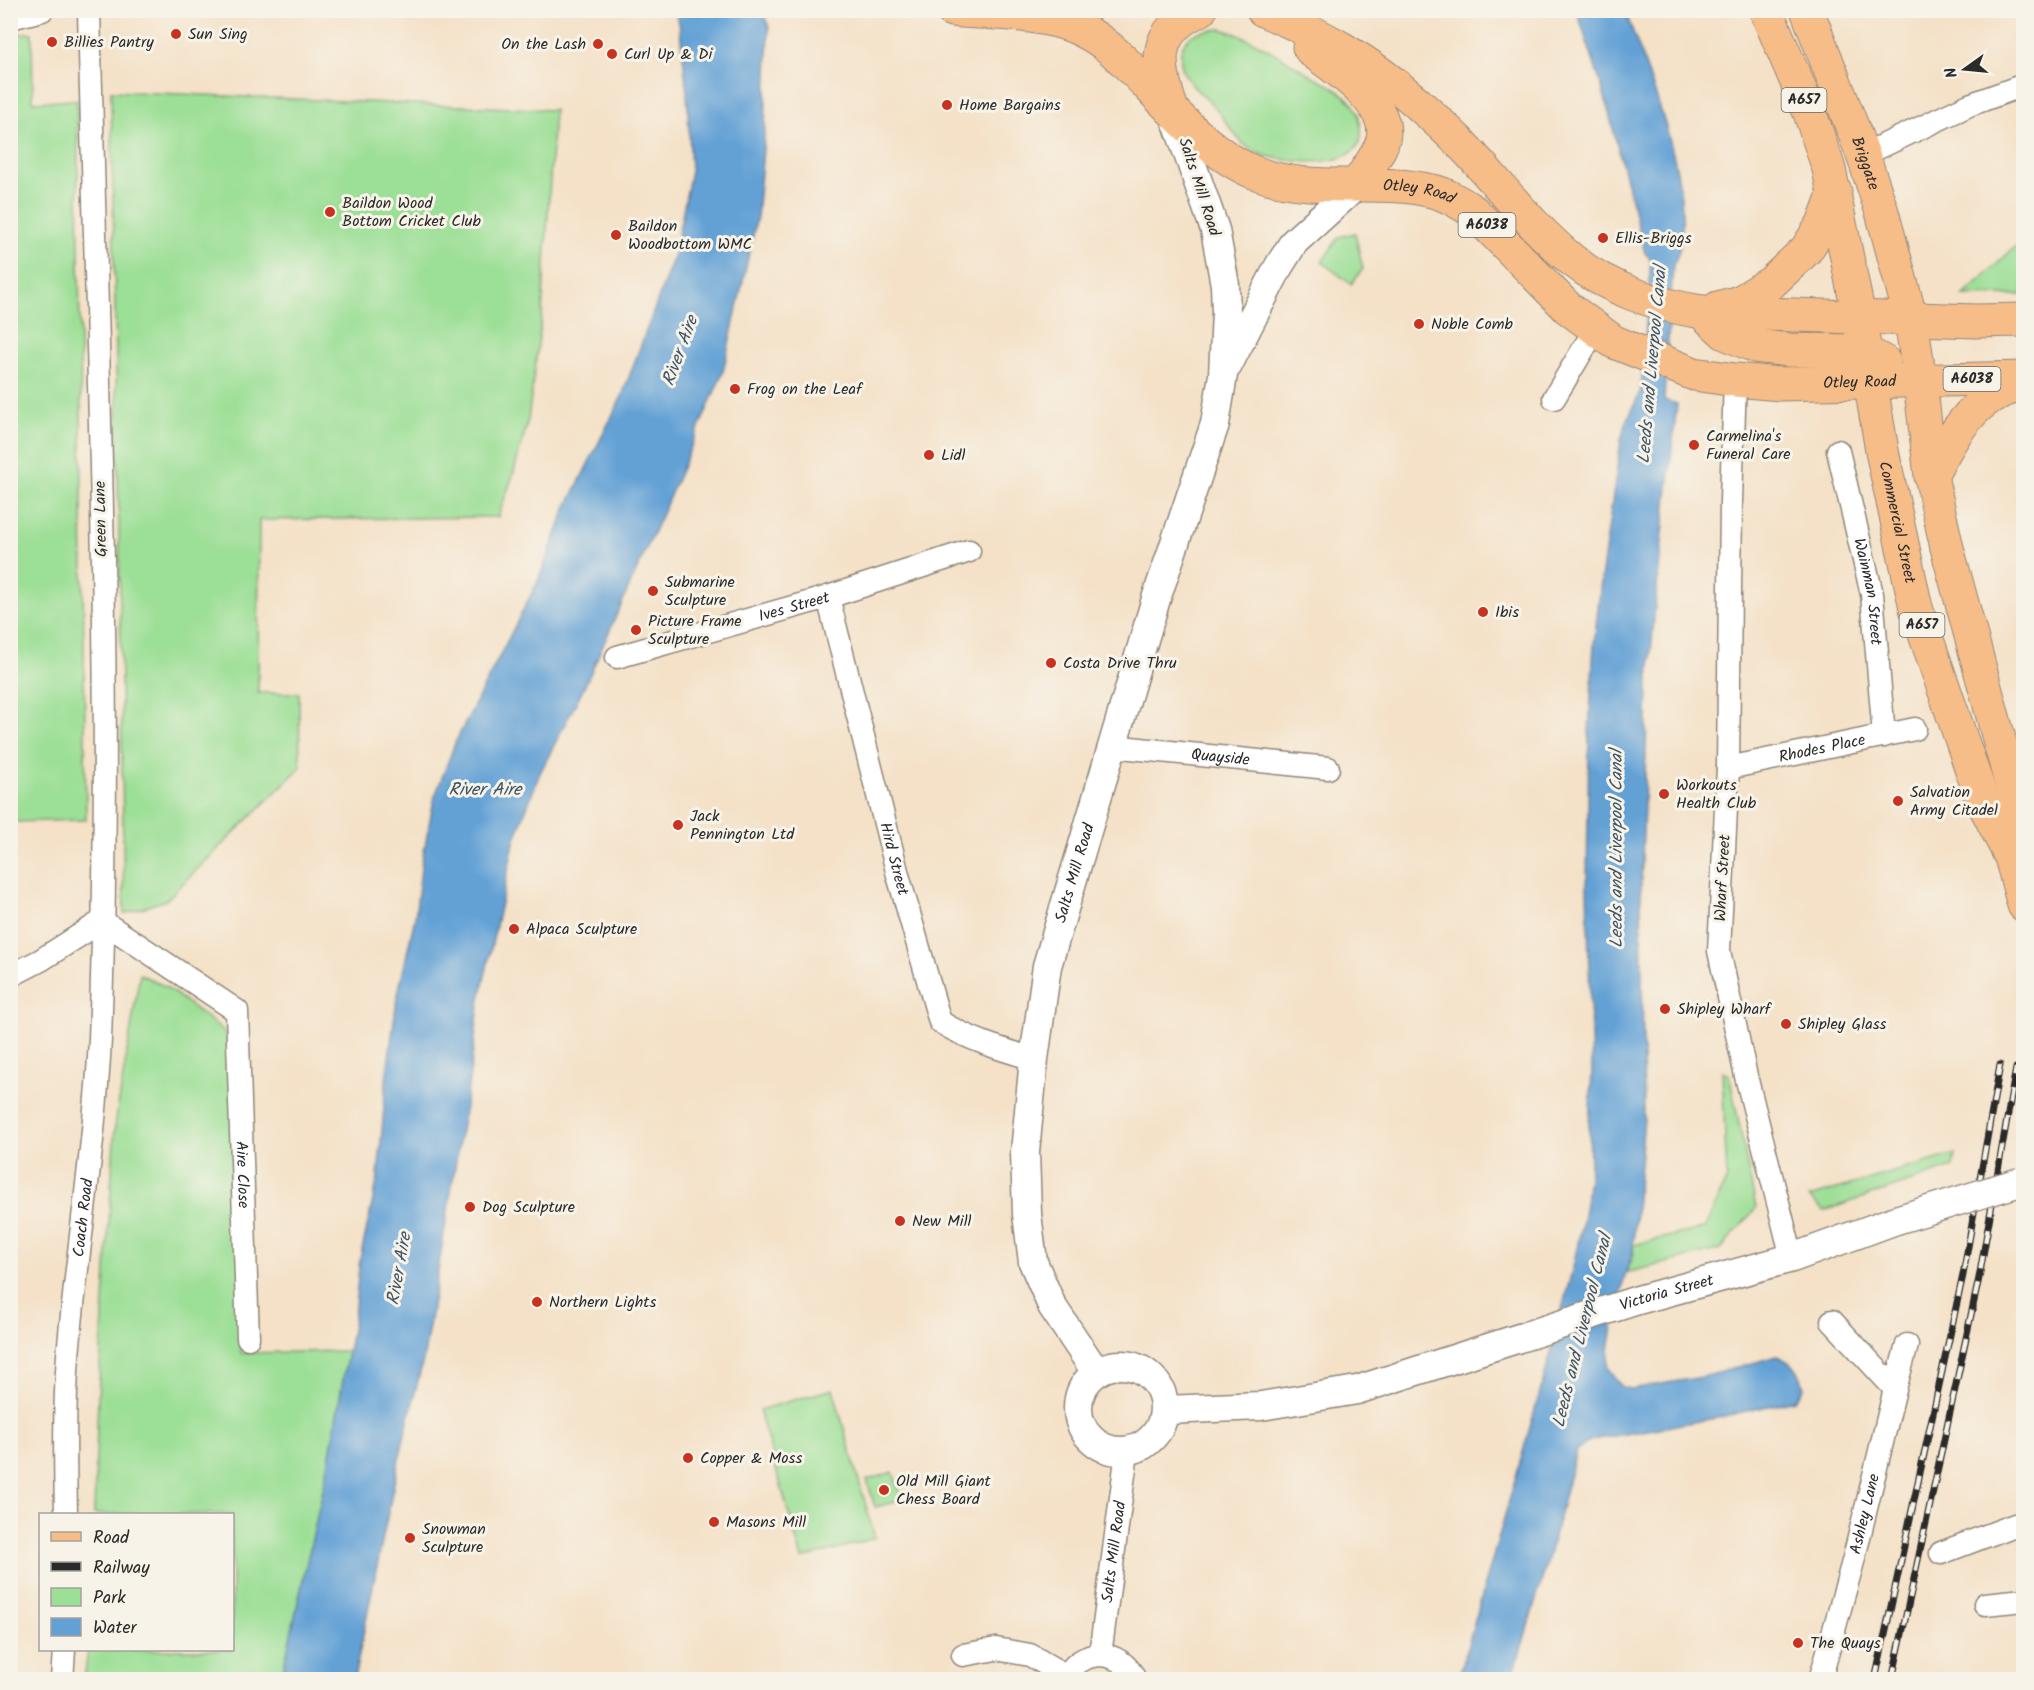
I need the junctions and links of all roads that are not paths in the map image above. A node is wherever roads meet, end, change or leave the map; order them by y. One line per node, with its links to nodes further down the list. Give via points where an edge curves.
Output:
1 (42, 10): 8 (street)
2 (89, 10): 39 (street, Green Lane, via 105,690)
3 (952, 10): 11 (main road, Otley Road / A6038, via 1032,17 1077,28 1105,43)
4 (1200, 10): 11 (main road, A6038, via 1177,25 1162,49 1162,80)
5 (1263, 10): 9 (main road, A6038)
6 (1766, 10): 14 (main road, A657, via 1810,114)
7 (1807, 10): 12 (main road, Briggate / A657)
8 (10, 18)
9 (1295, 26): 13 (main road, A6038, via 1312,51 1351,81 1382,118 1382,144); 15 (main road, A6038, via 1336,43 1390,80 1466,149 1536,227 1573,261 1627,291 1672,307)
10 (2024, 85): 12 (street, via 1969,105)
11 (1172, 109): 13 (main road, Otley Road / A6038, via 1198,135 1255,173 1291,182); 21 (street, Salts Mill Road, via 1215,230 1226,303)
12 (1863, 154): 17 (main road, Briggate / A657)
13 (1358, 184): 19 (main road, Otley Road / A6038, via 1403,185 1454,199 1473,211 1568,308); 21 (street, Salts Mill Road, via 1294,242)
14 (1835, 192): 15 (main road, via 1823,224 1806,250 1773,282 1740,302); 16 (main road, A657)
15 (1702, 312): 16 (main road, A6038); 20 (main road, via 1725,333 1755,346)
16 (1859, 317): 17 (main road, A6038); 20 (main road, Commercial Street / A657)
17 (1911, 318): 18 (main road, A6038); 24 (main road, Commercial Street / A657)
18 (2024, 320)
19 (1605, 335): 23 (main road, Otley Road / A6038, via 1694,374); 26 (street)
20 (1867, 367): 23 (main road, Otley Road / A6038, via 1779,384); 24 (main road, Otley Road / A6038); 37 (main road, Commercial Street / A657, via 1916,608 1983,802)
21 (1223, 375): 34 (street, Salts Mill Road, via 1215,424)
22 (2024, 378): 24 (main road, Otley Road / A6038)
23 (1735, 380): 36 (street, Wharf Street)
24 (1920, 381): 28 (main road, Commercial Street / A657)
25 (2024, 383): 28 (main road, via 1990,397 1966,418)
26 (1554, 398)
27 (1838, 451): 33 (street, Wainman Street, via 1872,594)
28 (1931, 476): 37 (main road, Commercial Street / A657, via 2013,790)
29 (969, 551): 30 (street, Ives Street)
30 (828, 597): 31 (street, Ives Street); 41 (street, Hird Street, via 898,875 940,1022 964,1036)
31 (617, 657)
32 (1915, 729): 33 (street, Rhodes Place)
33 (1884, 736): 36 (street, Rhodes Place)
34 (1111, 746): 35 (street, Quayside); 41 (street, Salts Mill Road, via 1047,966)
35 (1328, 768)
36 (1728, 768): 43 (street, Wharf Street, via 1719,951)
37 (2011, 857): 38 (main road, Commercial Street / A657)
38 (2024, 905)
39 (102, 921): 40 (street); 45 (street, Aire Close, via 237,1011); 51 (street, Coach Road, via 95,1118 68,1354)
40 (10, 976)
41 (1034, 1059): 47 (street, Salts Mill Road, via 1025,1152 1033,1262 1052,1306)
42 (2022, 1182): 43 (street, Victoria Street, bridge, via 1896,1220)
43 (1791, 1258): 49 (street, Victoria Street, via 1638,1300 1357,1390 1261,1406)
44 (1832, 1321): 48 (street)
45 (248, 1338)
46 (1907, 1345): 48 (street, Ashley Lane)
47 (1096, 1372): 49 (street, via 1109,1365 1137,1367 1160,1388); 50 (street, via 1078,1397 1081,1426 1094,1443)
48 (1895, 1389): 62 (street, Ashley Lane)
49 (1165, 1410): 50 (street, via 1157,1432 1146,1443)
50 (1127, 1452): 58 (street, Salts Mill Road)
51 (66, 1513)
52 (2024, 1524): 53 (street)
53 (1941, 1554)
54 (2024, 1600): 55 (street)
55 (1985, 1604)
56 (64, 1651): 60 (street)
57 (963, 1655): 59 (street, via 996,1649 1030,1655)
58 (1100, 1655): 59 (street, via 1073,1666); 61 (street, via 1121,1661)
59 (1065, 1678)
60 (62, 1680)
61 (1135, 1680)
62 (1820, 1680)

